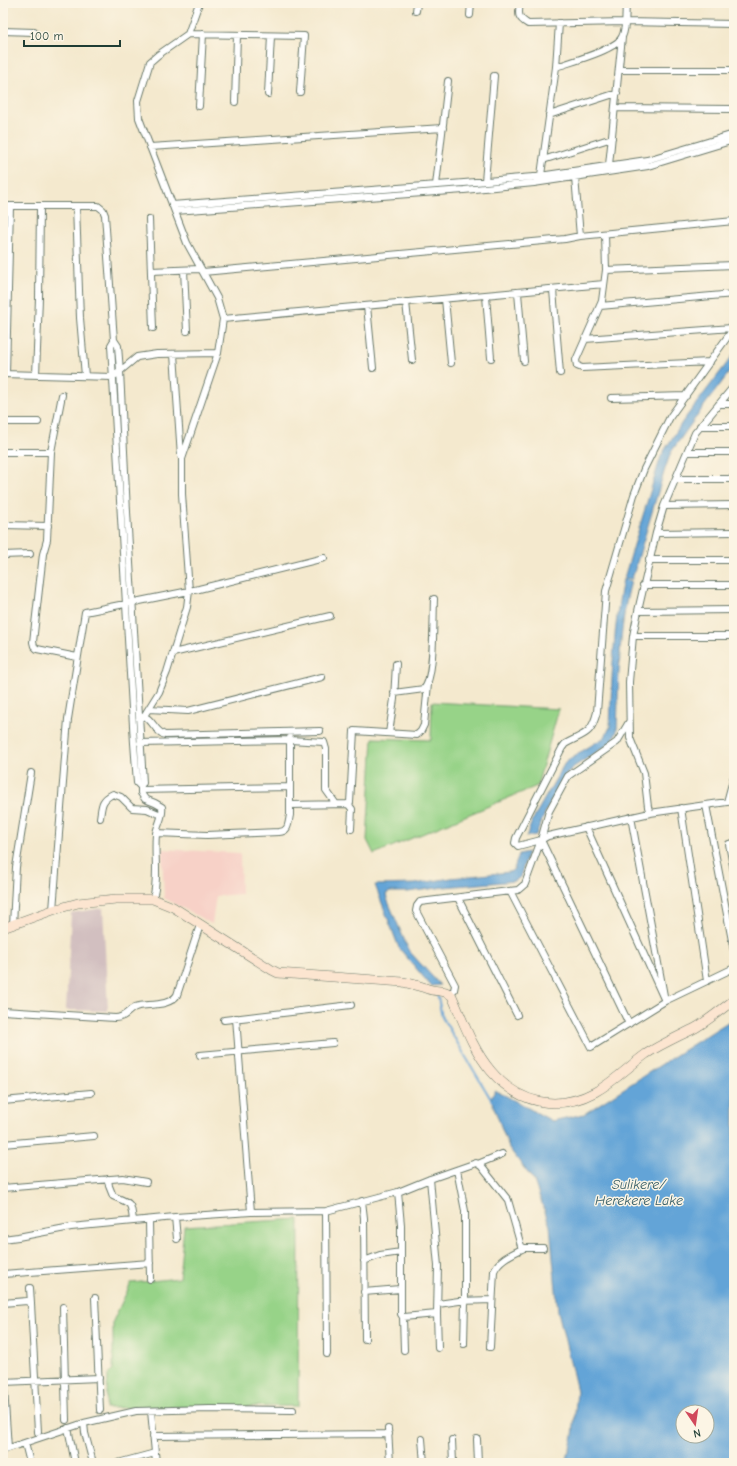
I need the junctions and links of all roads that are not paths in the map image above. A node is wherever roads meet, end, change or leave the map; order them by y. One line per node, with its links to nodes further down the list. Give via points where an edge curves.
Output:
1 (199, 3): 13 (street)
2 (417, 3): 6 (street)
3 (471, 3): 7 (street)
4 (520, 3): 9 (street, via 518,14 521,20 528,24)
5 (626, 3): 8 (street)
6 (416, 11)
7 (470, 16)
8 (625, 22): 9 (street); 10 (street); 17 (street)
9 (559, 23): 18 (street)
10 (734, 24)
11 (3, 31): 12 (street)
12 (34, 32)
13 (188, 34): 14 (street); 35 (street, via 150,62 138,101 139,118)
14 (202, 34): 15 (street); 27 (street)
15 (237, 35): 16 (street); 26 (street)
16 (271, 36): 23 (street, via 304,36); 25 (street)
17 (622, 37): 18 (street, via 608,49); 19 (street)
18 (556, 67): 30 (street)
19 (619, 70): 20 (street); 24 (street)
20 (734, 70)
21 (494, 76): 40 (street)
22 (448, 81): 31 (street)
23 (300, 92)
24 (617, 93): 28 (street); 30 (street)
25 (268, 94)
26 (235, 102)
27 (199, 106)
28 (615, 108): 29 (street); 33 (street)
29 (734, 109)
30 (549, 115): 36 (street)
31 (443, 128): 35 (street); 41 (street)
32 (734, 134): 37 (street, via 647,160)
33 (612, 138): 36 (street); 37 (street)
34 (734, 140): 39 (street, via 648,166)
35 (150, 147): 46 (street)
36 (543, 160): 38 (street)
37 (609, 165): 38 (street)
38 (541, 176): 40 (street)
39 (575, 177): 46 (street, via 464,190); 50 (street)
40 (485, 181): 41 (street)
41 (436, 186): 46 (street)
42 (3, 206): 43 (street)
43 (10, 206): 44 (street); 82 (street)
44 (40, 206): 45 (street); 83 (street)
45 (76, 206): 71 (street, via 100,207 105,215); 84 (street)
46 (174, 208): 55 (street)
47 (149, 219): 52 (street)
48 (734, 221): 49 (street)
49 (605, 234): 50 (street); 54 (street)
50 (580, 236): 55 (street)
51 (734, 265): 54 (street)
52 (151, 270): 53 (street); 67 (street)
53 (184, 270): 55 (street); 69 (street)
54 (606, 270): 56 (street)
55 (201, 271): 66 (street, via 217,298)
56 (604, 284): 57 (street); 64 (street)
57 (553, 290): 58 (street); 81 (street)
58 (518, 293): 60 (street); 76 (street)
59 (734, 294): 64 (street)
60 (486, 296): 61 (street); 74 (street)
61 (445, 299): 62 (street); 78 (street)
62 (406, 302): 63 (street); 75 (street)
63 (367, 306): 66 (street); 79 (street)
64 (600, 306): 70 (street)
65 (734, 316): 68 (street)
66 (223, 319): 72 (street)
67 (153, 328)
68 (732, 328): 70 (street); 77 (street)
69 (187, 331)
70 (585, 339): 77 (street, via 576,360 579,368)
71 (114, 340): 80 (street, via 118,346); 85 (street, via 111,345)
72 (218, 353): 73 (street); 100 (street)
73 (174, 354): 80 (street, via 137,357); 100 (street)
74 (491, 358)
75 (412, 360)
76 (524, 361)
77 (710, 362): 88 (street)
78 (452, 363)
79 (373, 368)
80 (120, 371): 85 (street); 118 (street)
81 (560, 373)
82 (4, 374): 83 (street)
83 (36, 375): 84 (street)
84 (85, 376): 85 (street)
85 (113, 377): 118 (street)
86 (734, 386): 90 (street)
87 (62, 395): 97 (street)
88 (686, 396): 89 (street); 157 (street, via 670,417 644,469 612,568 606,591 595,720 590,730 562,748 515,843 518,846)
89 (611, 398)
90 (719, 404): 91 (street); 94 (street)
91 (734, 404)
92 (3, 422): 93 (street)
93 (38, 422)
94 (700, 426): 95 (street); 98 (street)
95 (734, 426)
96 (3, 452): 97 (street)
97 (51, 452): 106 (street)
98 (687, 452): 99 (street); 101 (street)
99 (734, 452)
100 (182, 459): 116 (street)
101 (676, 479): 102 (street); 104 (street)
102 (734, 479)
103 (734, 505): 104 (street)
104 (664, 506): 108 (street)
105 (3, 525): 106 (street)
106 (48, 526): 127 (street, via 33,644 37,649)
107 (734, 532): 108 (street)
108 (656, 533): 112 (street)
109 (30, 554): 110 (street)
110 (3, 555)
111 (324, 558): 116 (street)
112 (649, 560): 113 (street); 114 (street)
113 (734, 560)
114 (643, 585): 115 (street); 120 (street)
115 (734, 585)
116 (188, 591): 118 (street); 126 (street, via 187,607)
117 (434, 599): 130 (street)
118 (129, 603): 127 (street, via 85,612); 133 (street); 143 (street, via 137,783)
119 (734, 610): 120 (street)
120 (638, 611): 122 (street)
121 (330, 616): 126 (street)
122 (633, 636): 123 (street); 134 (street, via 629,682)
123 (734, 636)
124 (3, 644): 125 (street)
125 (3, 647)
126 (173, 653): 132 (street)
127 (77, 657): 163 (street, via 68,719)
128 (396, 664): 131 (street)
129 (322, 676): 132 (street, via 188,710)
130 (428, 684): 131 (street, via 424,689); 137 (street, via 424,725 421,731 417,734)
131 (394, 694): 137 (street)
132 (149, 709): 133 (street)
133 (142, 718): 135 (street, via 151,720 161,734 165,735); 139 (street)
134 (630, 720): 150 (street, via 630,738 644,773); 157 (street, via 617,742 568,776 549,811)
135 (290, 731): 136 (street); 138 (street)
136 (320, 731)
137 (389, 733): 146 (street, via 354,731 351,802)
138 (290, 740): 139 (street); 142 (street); 145 (street, via 324,742 326,790)
139 (140, 743): 143 (street, via 143,783)
140 (31, 773): 164 (street, via 16,867)
141 (734, 776): 144 (street)
142 (289, 787): 143 (street); 147 (street)
143 (141, 788): 151 (street, via 145,799 162,807)
144 (731, 801): 148 (street)
145 (336, 804): 146 (street); 147 (street)
146 (348, 804): 155 (street, via 352,809)
147 (290, 805): 156 (street, via 288,827 282,832 207,835)
148 (706, 805): 149 (street); 167 (street)
149 (681, 808): 150 (street); 169 (street)
150 (650, 813): 152 (street)
151 (161, 815): 153 (street, via 147,809 132,808 121,797 113,794 102,802); 156 (street)
152 (631, 817): 154 (street); 172 (street)
153 (100, 818)
154 (586, 827): 157 (street, via 554,834); 172 (street)
155 (351, 830)
156 (156, 833): 162 (street, via 156,887)
157 (541, 840): 160 (street, via 525,884 518,890); 178 (street)
158 (734, 843): 159 (street, via 729,844)
159 (734, 871)
160 (510, 891): 161 (street); 178 (street, via 591,1047)
161 (458, 898): 170 (street, via 422,901 416,909 455,985 454,990); 175 (street)
162 (153, 899): 163 (street, via 78,903); 165 (street, via 173,907)
163 (53, 910): 164 (street)
164 (13, 925): 166 (street)
165 (200, 925): 170 (street, via 278,973 403,982); 174 (street, via 177,995 172,1001 137,1006 123,1017 115,1018)
166 (3, 928)
167 (734, 951)
168 (734, 968): 169 (street)
169 (707, 981): 172 (street)
170 (446, 992): 171 (street, via 452,996 478,1051 491,1071 520,1095 543,1103 558,1103 593,1093 655,1048 697,1027)
171 (734, 1000)
172 (665, 1001): 178 (street)
173 (352, 1005): 176 (street)
174 (3, 1011)
175 (517, 1015)
176 (236, 1018): 177 (street); 180 (street)
177 (224, 1020)
178 (629, 1024)
179 (334, 1043): 180 (street)
180 (239, 1052): 181 (street); 196 (street)
181 (200, 1055)
182 (91, 1093): 183 (street)
183 (3, 1101)
184 (94, 1136): 185 (street)
185 (3, 1144)
186 (502, 1154): 187 (street)
187 (478, 1164): 188 (street, via 473,1163); 202 (street, via 508,1200 521,1246)
188 (457, 1170): 190 (street); 214 (street, via 465,1211)
189 (108, 1179): 191 (street, via 123,1178); 192 (street); 199 (street, via 113,1196 128,1202 131,1206)
190 (430, 1179): 193 (street); 217 (street, via 438,1266)
191 (146, 1182)
192 (3, 1188)
193 (398, 1192): 194 (street); 204 (street)
194 (362, 1201): 195 (street); 205 (street)
195 (326, 1211): 196 (street); 226 (street)
196 (251, 1212): 197 (street)
197 (175, 1217): 198 (street); 201 (street)
198 (149, 1220): 199 (street); 206 (street)
199 (133, 1221): 200 (street, via 71,1227)
200 (3, 1239)
201 (176, 1239)
202 (524, 1248): 203 (street); 213 (street, via 507,1256 496,1266)
203 (543, 1248)
204 (401, 1252): 205 (street, via 380,1255); 210 (street)
205 (364, 1262): 211 (street)
206 (150, 1263): 207 (street); 208 (street)
207 (3, 1274)
208 (150, 1279)
209 (30, 1288): 216 (street)
210 (400, 1289): 211 (street); 220 (street)
211 (364, 1292): 221 (street)
212 (95, 1298): 228 (street)
213 (492, 1300): 214 (street); 223 (street)
214 (465, 1301): 217 (street); 222 (street)
215 (3, 1303): 216 (street, via 27,1301)
216 (31, 1304): 230 (street)
217 (438, 1304): 219 (street)
218 (63, 1307): 229 (street)
219 (437, 1314): 220 (street); 224 (street)
220 (403, 1316): 225 (street)
221 (365, 1338)
222 (464, 1344)
223 (490, 1347)
224 (438, 1348)
225 (404, 1350)
226 (328, 1354)
227 (3, 1373): 231 (street)
228 (99, 1378): 229 (street); 232 (street)
229 (65, 1379): 230 (street); 235 (street)
230 (35, 1380): 231 (street); 238 (street)
231 (3, 1382): 244 (street)
232 (100, 1410)
233 (293, 1410): 234 (street, via 210,1408)
234 (151, 1411): 236 (street, via 136,1411); 239 (street)
235 (66, 1420)
236 (84, 1423): 237 (street); 248 (street)
237 (68, 1428): 243 (street); 247 (street)
238 (38, 1432)
239 (154, 1436): 245 (street); 251 (street, via 388,1432)
240 (422, 1438): 252 (street)
241 (477, 1439): 254 (street)
242 (452, 1440): 253 (street)
243 (25, 1442): 244 (street); 246 (street)
244 (5, 1449)
245 (155, 1453): 249 (street); 250 (street)
246 (30, 1463)
247 (75, 1463)
248 (93, 1463)
249 (118, 1463)
250 (156, 1463)
251 (390, 1463)
252 (424, 1463)
253 (453, 1463)
254 (478, 1463)

